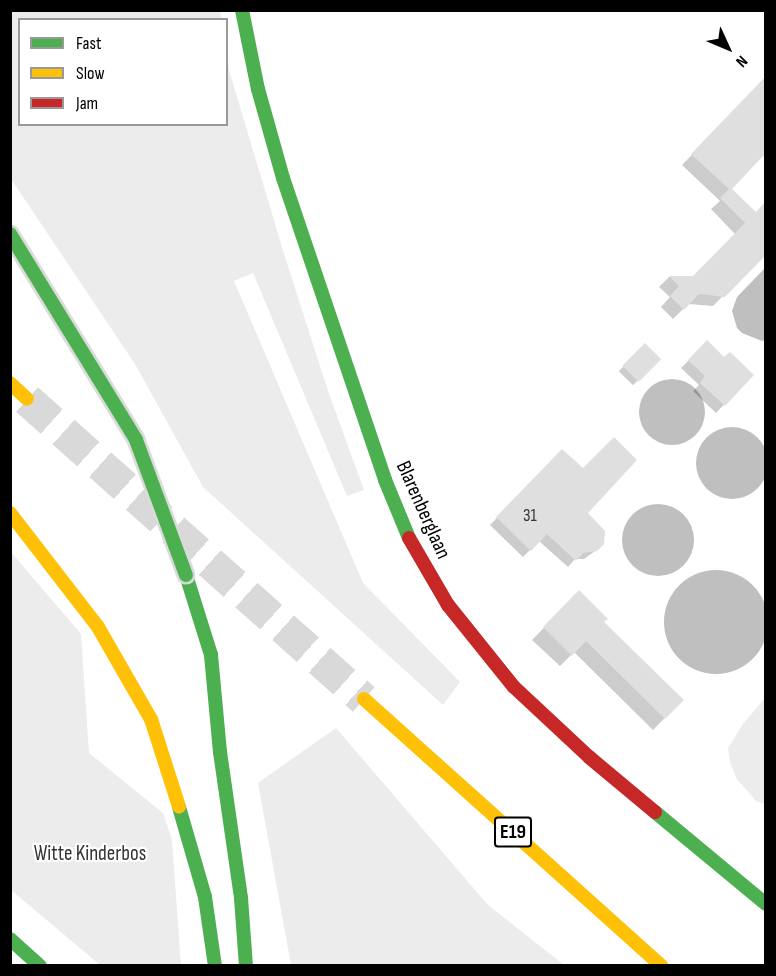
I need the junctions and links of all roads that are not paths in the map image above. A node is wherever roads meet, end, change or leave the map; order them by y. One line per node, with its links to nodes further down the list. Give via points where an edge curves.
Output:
1 (242, 10): 7 (main road, Blarenberglaan, via 258,89 283,178 385,480 412,546 448,605 514,687 589,757)
2 (10, 234): 11 (main road, bridge, via 136,440 170,524 211,656 220,752 242,898)
3 (10, 383): 4 (main road)
4 (27, 399)
5 (10, 513): 10 (main road, via 98,627 151,719 205,897)
6 (364, 699): 12 (main road, E19)
7 (765, 904)
8 (10, 939): 9 (main road)
9 (40, 966)
10 (215, 966)
11 (246, 966)
12 (662, 966)

